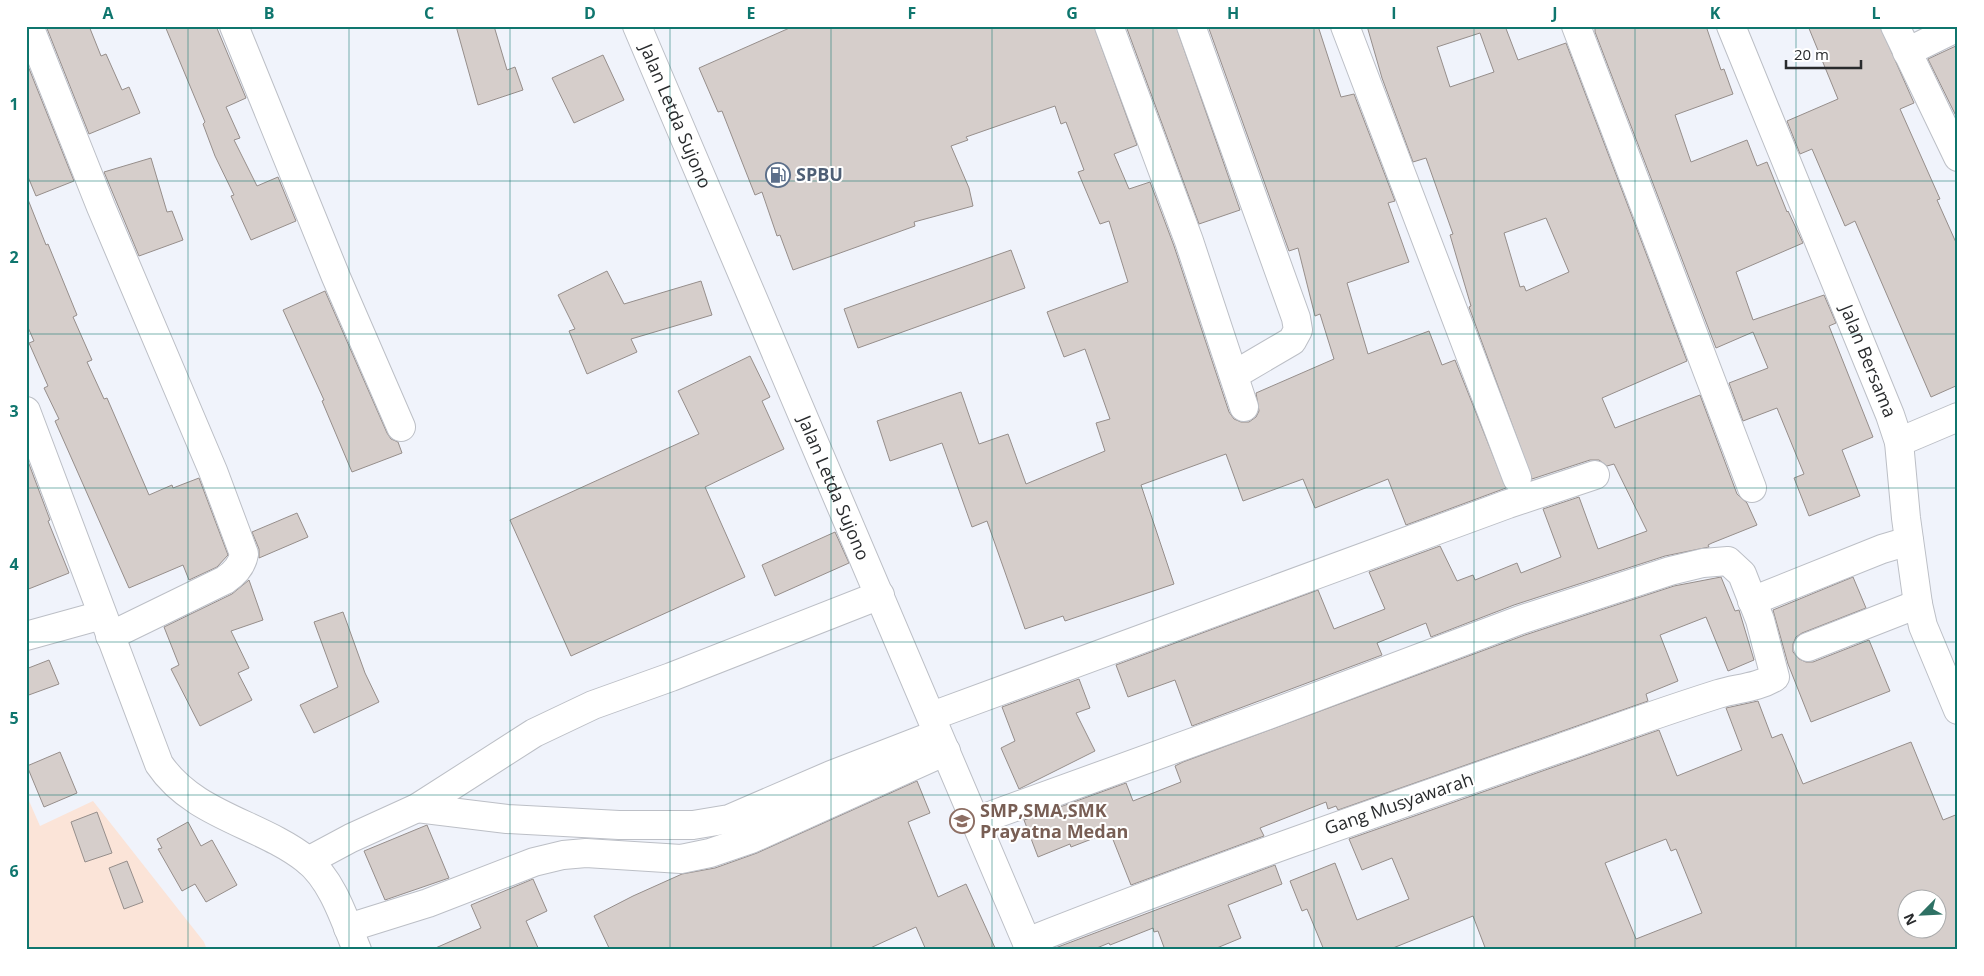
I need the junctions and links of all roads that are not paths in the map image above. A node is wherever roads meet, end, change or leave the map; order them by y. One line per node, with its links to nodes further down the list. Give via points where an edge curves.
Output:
1 (29, 26): 26 (main road, via 213,471 244,554 233,575 225,580)
2 (234, 26): 17 (main road)
3 (637, 26): 23 (main road, Jalan Letda Sujono)
4 (1109, 26): 13 (main road)
5 (1190, 26): 13 (main road, via 1298,330 1297,336 1285,346)
6 (1345, 26): 20 (main road)
7 (1576, 26): 21 (main road)
8 (1731, 26): 18 (main road, Jalan Bersama)
9 (1895, 26): 11 (main road)
10 (1958, 27): 11 (main road)
11 (1907, 52): 12 (main road)
12 (1958, 157)
13 (1234, 375): 14 (main road)
14 (1244, 407)
15 (26, 411): 26 (main road)
16 (1958, 417): 18 (main road)
17 (401, 427)
18 (1899, 442): 22 (main road, Jalan Bersama)
19 (1595, 475): 31 (main road, via 1508,504)
20 (1517, 478)
21 (1752, 488)
22 (1909, 541): 24 (main road); 25 (main road, Jalan Bersama)
23 (880, 595): 31 (main road, Jalan Letda Sujono); 32 (main road, via 593,705 534,733)
24 (1752, 601): 33 (main road, via 1742,574 1728,561 1670,571 1520,620); 36 (main road, Gang Musyawarah, via 1775,677 1763,685 1711,696 1305,838 1130,902)
25 (1918, 604): 28 (main road); 29 (main road, Jalan Bersama, via 1923,626)
26 (106, 626): 27 (main road); 34 (main road, via 151,747 167,776 200,803)
27 (26, 636)
28 (1808, 647)
29 (1951, 676): 30 (main road, Jalan Bersama)
30 (1958, 710)
31 (934, 735): 32 (main road, via 729,819 693,825 507,819); 33 (main road, Jalan Letda Sujono); 35 (main road, via 751,839 681,859 586,853 534,862 428,903)
32 (417, 808): 34 (main road)
33 (976, 821): 36 (main road, Jalan Letda Sujono)
34 (308, 861): 35 (main road, via 329,888)
35 (352, 939)
36 (1029, 946)

